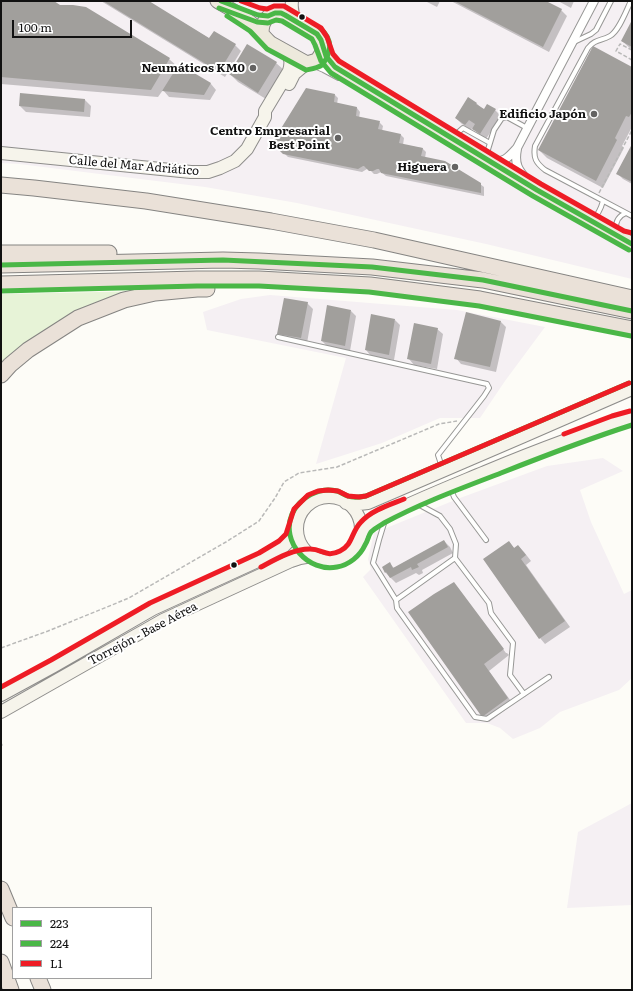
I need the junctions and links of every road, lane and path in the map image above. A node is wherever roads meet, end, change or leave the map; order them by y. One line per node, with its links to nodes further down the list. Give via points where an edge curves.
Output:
1 (217, 1): 9 (main road)
2 (221, 1): 7 (main road, via 258,15)
3 (290, 1): 7 (main road); 8 (main road, via 292,15)
4 (594, 1): 10 (street)
5 (613, 1): 10 (lane, via 596,30)
6 (631, 1): 26 (lane, via 614,33 591,43 535,146 534,154 545,170)
7 (271, 15): 8 (main road, via 281,13); 9 (main road, via 264,21)
8 (296, 21): 11 (main road, via 317,34)
9 (262, 33): 13 (main road, via 271,43)
10 (572, 43): 17 (street)
11 (324, 47): 15 (main road, via 317,60); 19 (main road, via 326,56 335,67)
12 (632, 50): 14 (path, via 620,44 616,51)
13 (288, 53): 15 (main road); 16 (main road, Calle del Mar Adriático, via 291,64 289,71 265,111)
14 (632, 60)
15 (309, 63): 16 (main road, Calle del Mar Adriático, via 294,74 271,114); 23 (street, via 331,72 473,157)
16 (265, 117): 22 (main road, Calle del Mar Adriático, via 248,148 235,161 208,172)
17 (527, 128): 20 (lane, via 507,117 502,118 494,130); 21 (street)
18 (632, 130): 26 (path)
19 (452, 138): 20 (lane, via 462,128); 23 (main road)
20 (490, 143): 23 (lane)
21 (517, 148): 23 (street, via 505,160); 25 (street, via 517,165)
22 (1, 153)
23 (489, 161): 25 (main road)
24 (1, 186): 37 (highway, via 146,201 271,221 374,240)
25 (537, 190): 30 (main road)
26 (597, 196): 27 (lane)
27 (603, 200): 28 (lane); 30 (lane, via 601,209 595,218)
28 (626, 213): 29 (lane); 31 (lane, via 619,218 615,228)
29 (632, 216)
30 (590, 220): 31 (main road)
31 (625, 239)
32 (1, 253): 33 (highway, via 153,253)
33 (223, 260): 34 (highway); 38 (highway, via 372,267 483,280)
34 (1, 265)
35 (1, 284): 36 (highway, via 243,279)
36 (370, 285): 39 (highway, via 480,299); 41 (highway, via 197,289 155,293 124,300 78,318 28,350)
37 (632, 298)
38 (632, 311)
39 (632, 329)
40 (278, 337): 44 (lane, via 487,384 487,392)
41 (1, 375)
42 (632, 389): 45 (main road)
43 (632, 418): 46 (main road)
44 (465, 420): 45 (lane, via 438,455); 56 (path, via 439,424 337,467 299,473 284,482 259,521 226,542 129,598)
45 (443, 470): 48 (main road, via 368,502)
46 (450, 486): 47 (main road); 52 (lane, via 454,497)
47 (414, 502): 49 (main road); 54 (lane, via 440,516 450,529 456,544)
48 (346, 503): 50 (main road, via 328,497 311,501 300,513); 51 (main road, via 359,518)
49 (387, 514): 51 (main road, via 369,524); 55 (lane, via 373,563)
50 (296, 528): 53 (main road, via 300,544); 59 (main road, Torrejón - Base Aérea, via 292,538 283,548 153,609)
51 (362, 532): 53 (main road, via 358,545 349,555 331,561)
52 (486, 540)
53 (312, 556): 60 (main road, Torrejón - Base Aérea, via 291,561 163,620)
54 (455, 558): 55 (lane); 58 (lane, via 490,602 491,613 513,643 510,675)
55 (396, 600): 58 (lane, via 396,608 475,717 487,719)
56 (1, 648)
57 (549, 677): 58 (lane)
58 (524, 694)
59 (1, 695)
60 (1, 712)
61 (1, 742): 62 (path)
62 (1, 746)
63 (2, 890): 64 (highway)
64 (12, 915)
65 (1, 962): 67 (highway)
66 (38, 979): 68 (highway)
67 (11, 990)
68 (43, 990)

